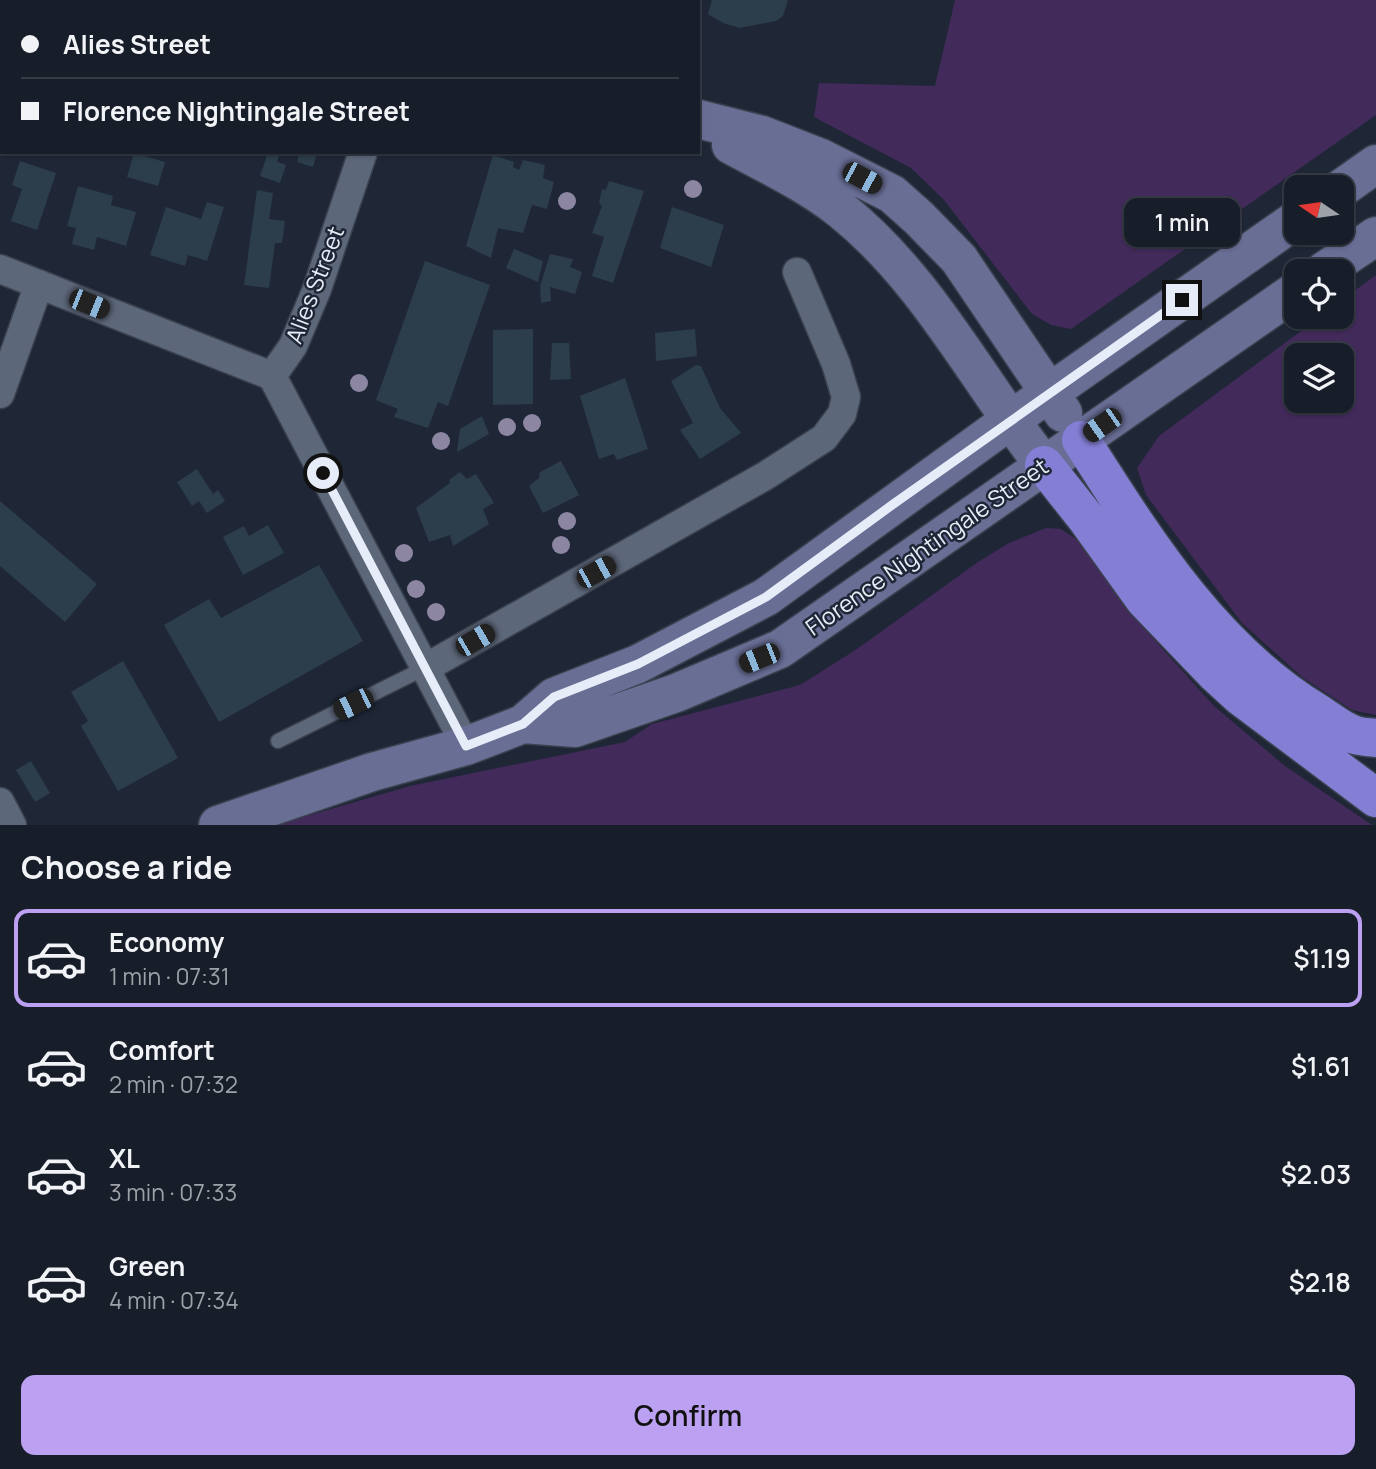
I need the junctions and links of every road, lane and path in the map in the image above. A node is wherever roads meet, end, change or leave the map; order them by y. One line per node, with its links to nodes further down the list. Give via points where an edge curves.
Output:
1 (700, 119): 14 (main road, via 762,135 821,158 892,194 959,259)
2 (700, 128): 16 (main road, via 817,193 861,228 925,298)
3 (362, 154): 13 (street, Alies Street, via 317,289 293,346)
4 (1376, 164): 5 (main road)
5 (1354, 180)
6 (1284, 228): 14 (main road, Florence Nightingale Street)
7 (1376, 236): 8 (main road)
8 (1342, 259)
9 (0, 269): 11 (street)
10 (797, 272): 19 (street, via 846,397 842,414 824,438)
11 (39, 284): 13 (street); 15 (street)
12 (1284, 299): 17 (main road, Florence Nightingale Street)
13 (272, 376): 19 (street)
14 (1050, 392): 16 (main road, Florence Nightingale Street); 17 (main road)
15 (0, 394)
16 (1009, 421): 18 (main road); 20 (main road, Florence Nightingale Street, via 766,597 638,664 554,697)
17 (1081, 440): 18 (main road, Florence Nightingale Street); 21 (highway, via 1146,541 1223,636 1293,698 1355,735)
18 (1044, 465): 20 (main road, Florence Nightingale Street, via 780,649 676,693 575,728); 24 (highway, via 1144,599 1216,674)
19 (427, 667): 22 (lane); 23 (street)
20 (523, 724): 23 (main road, Florence Nightingale Street)
21 (1376, 738)
22 (278, 741)
23 (466, 746): 27 (main road, Florence Nightingale Street, via 372,772)
24 (1376, 798)
25 (0, 802): 26 (street)
26 (12, 825)
27 (218, 825)

